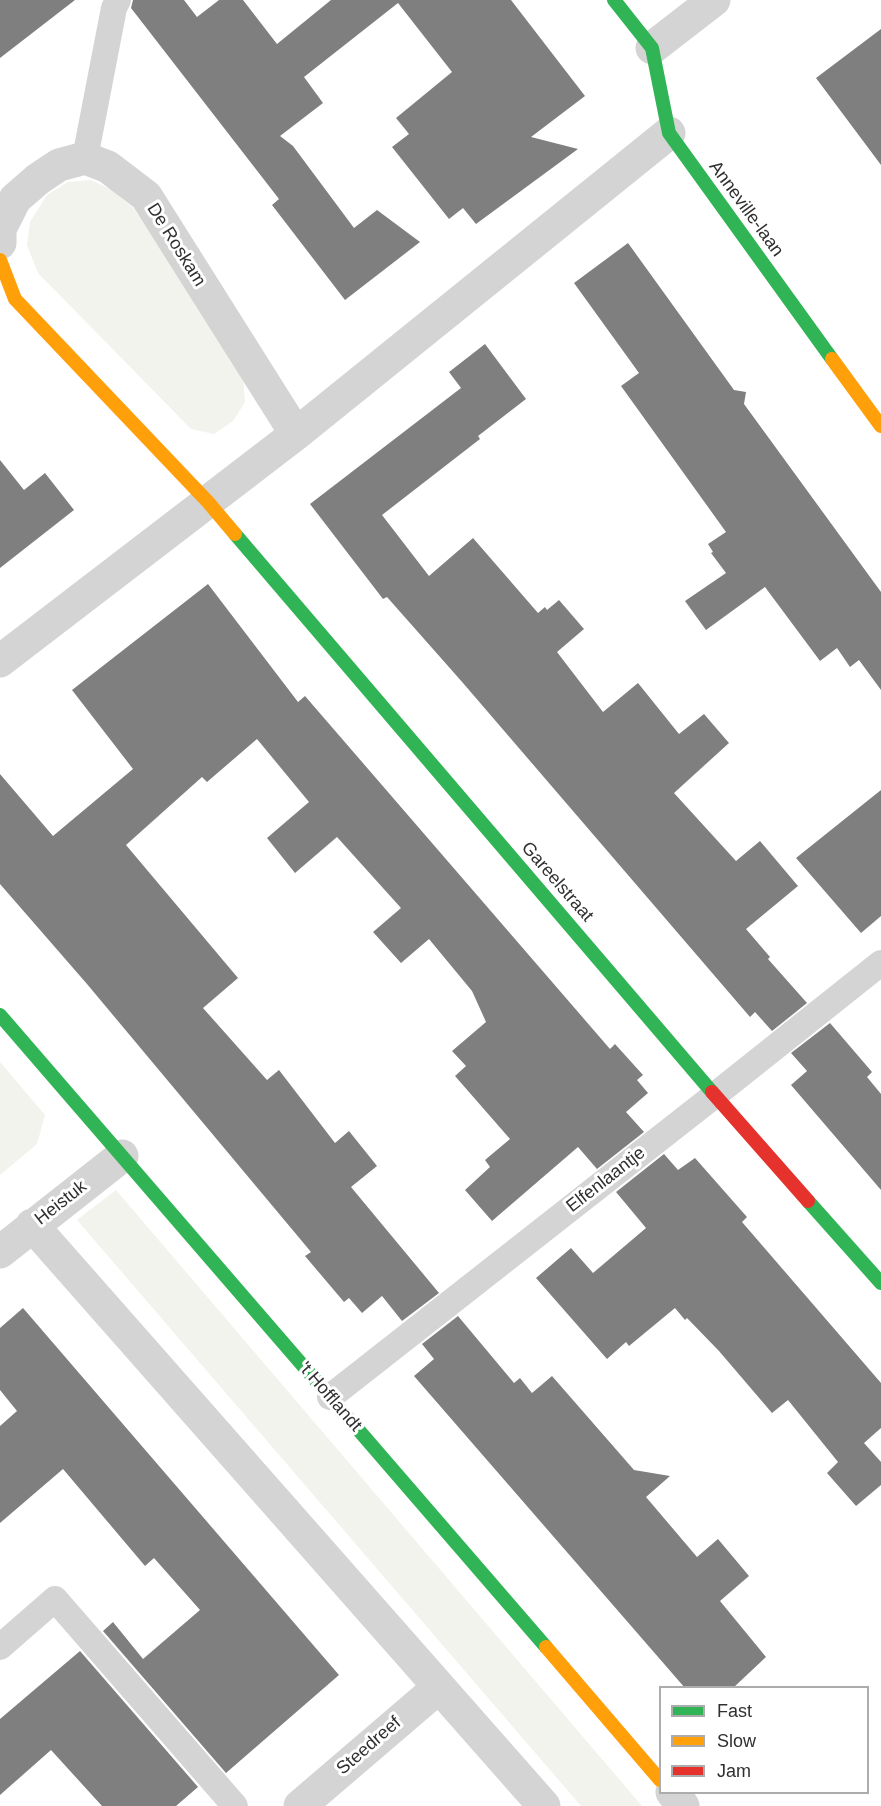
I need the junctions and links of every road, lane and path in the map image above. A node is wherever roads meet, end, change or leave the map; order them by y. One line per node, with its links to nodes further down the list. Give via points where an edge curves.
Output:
1 (118, 0): 6 (lane)
2 (614, 0): 4 (street, Anneville-laan)
3 (714, 0): 4 (street)
4 (652, 48): 5 (street, Anneville-laan)
5 (669, 133): 9 (street, Anneville-laan); 10 (street)
6 (85, 158): 7 (street, via 59,165 15,199 0,229); 10 (street, De Roskam, via 108,167 146,196)
7 (0, 243)
8 (0, 260): 11 (street, via 15,299)
9 (881, 426)
10 (296, 434): 11 (street)
11 (208, 502): 12 (street); 15 (street, Gareelstraat)
12 (0, 661)
13 (881, 963): 15 (lane, Elfenlaantje)
14 (0, 1015): 16 (street, 't Hofflandt)
15 (715, 1095): 19 (street, Gareelstraat); 20 (lane, Elfenlaantje)
16 (122, 1156): 17 (street, Heistuk); 20 (street, 't Hofflandt)
17 (32, 1225): 18 (street, Heistuk); 22 (street)
18 (0, 1251)
19 (881, 1283)
20 (330, 1397): 23 (street, 't Hofflandt)
21 (0, 1647): 25 (lane, via 55,1599)
22 (439, 1687): 26 (street, Steedreef); 27 (street)
23 (659, 1779)
24 (674, 1794): 28 (street)
25 (235, 1806)
26 (300, 1806)
27 (544, 1806)
28 (683, 1806)

